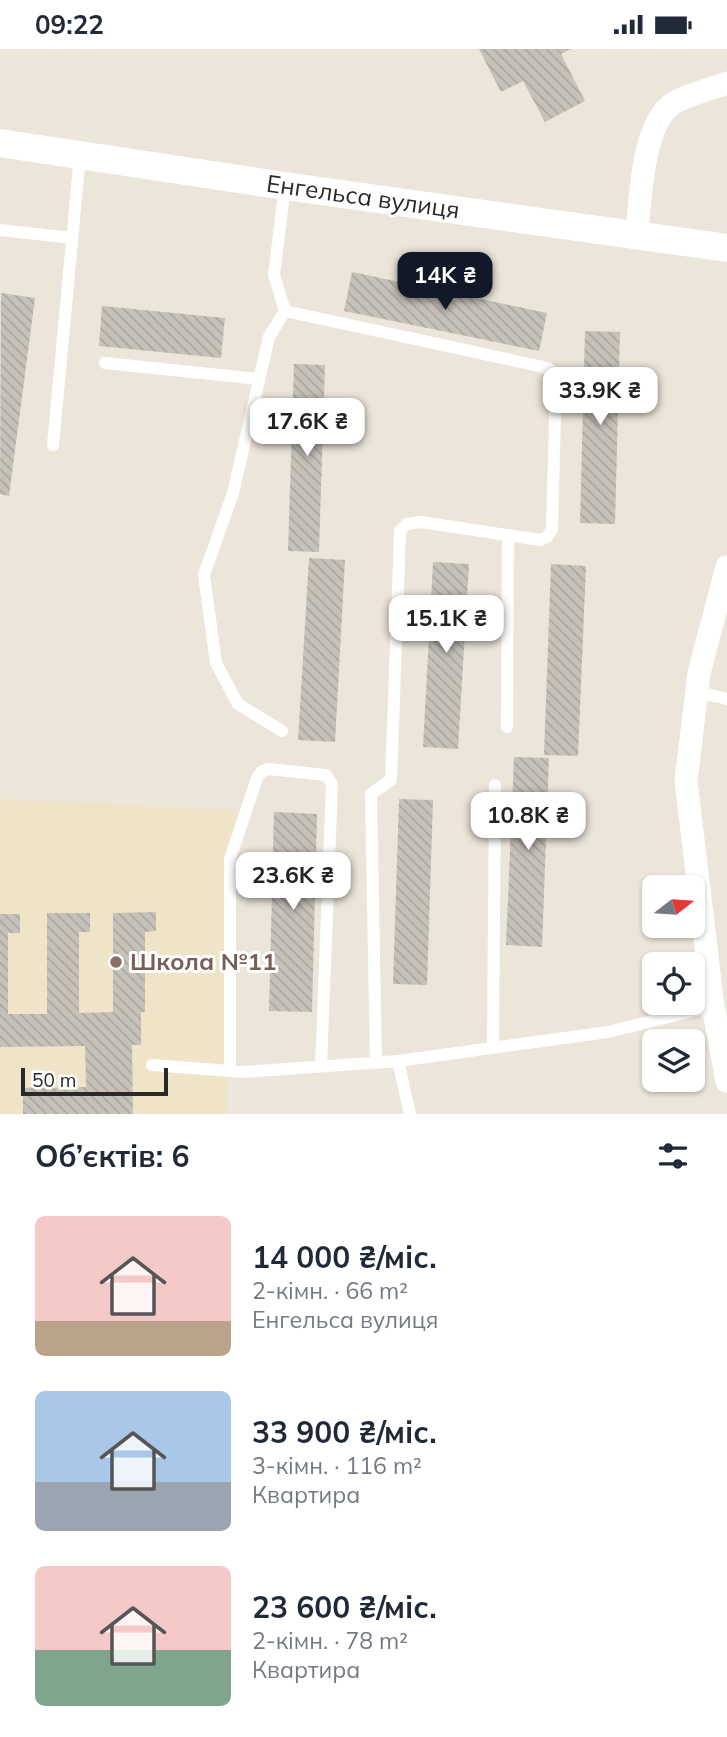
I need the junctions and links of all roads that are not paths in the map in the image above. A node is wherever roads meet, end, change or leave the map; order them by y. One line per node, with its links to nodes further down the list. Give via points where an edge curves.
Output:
1 (727, 83): 6 (street, via 671,104 654,127 643,173)
2 (0, 143): 3 (street, Енгельса вулиця)
3 (80, 155): 4 (street, Енгельса вулиця); 7 (lane)
4 (285, 186): 6 (street, Енгельса вулиця); 9 (lane, via 274,275)
5 (0, 230): 7 (lane)
6 (637, 235): 8 (street, Енгельса вулиця)
7 (72, 239): 12 (lane)
8 (727, 248)
9 (285, 310): 11 (lane, via 270,337); 13 (lane, via 549,369 556,379 552,529 540,540)
10 (105, 363): 11 (lane)
11 (259, 379): 18 (lane, via 233,493 204,575 216,663 239,704)
12 (53, 445)
13 (508, 535): 17 (lane); 23 (lane, via 421,522 407,524 400,531 391,780 371,794)
14 (727, 567): 15 (street)
15 (697, 692): 16 (lane); 20 (street, via 686,781)
16 (727, 699)
17 (507, 727)
18 (282, 731)
19 (495, 785): 21 (lane)
20 (713, 1006): 21 (lane, via 608,1031); 27 (street)
21 (493, 1048): 22 (lane)
22 (398, 1061): 23 (lane); 28 (lane)
23 (376, 1063): 25 (lane)
24 (152, 1065): 26 (lane)
25 (321, 1066): 26 (lane); 26 (lane, via 332,784 326,775 268,769 257,778 230,859)
26 (230, 1071)
27 (727, 1081)
28 (410, 1114)

